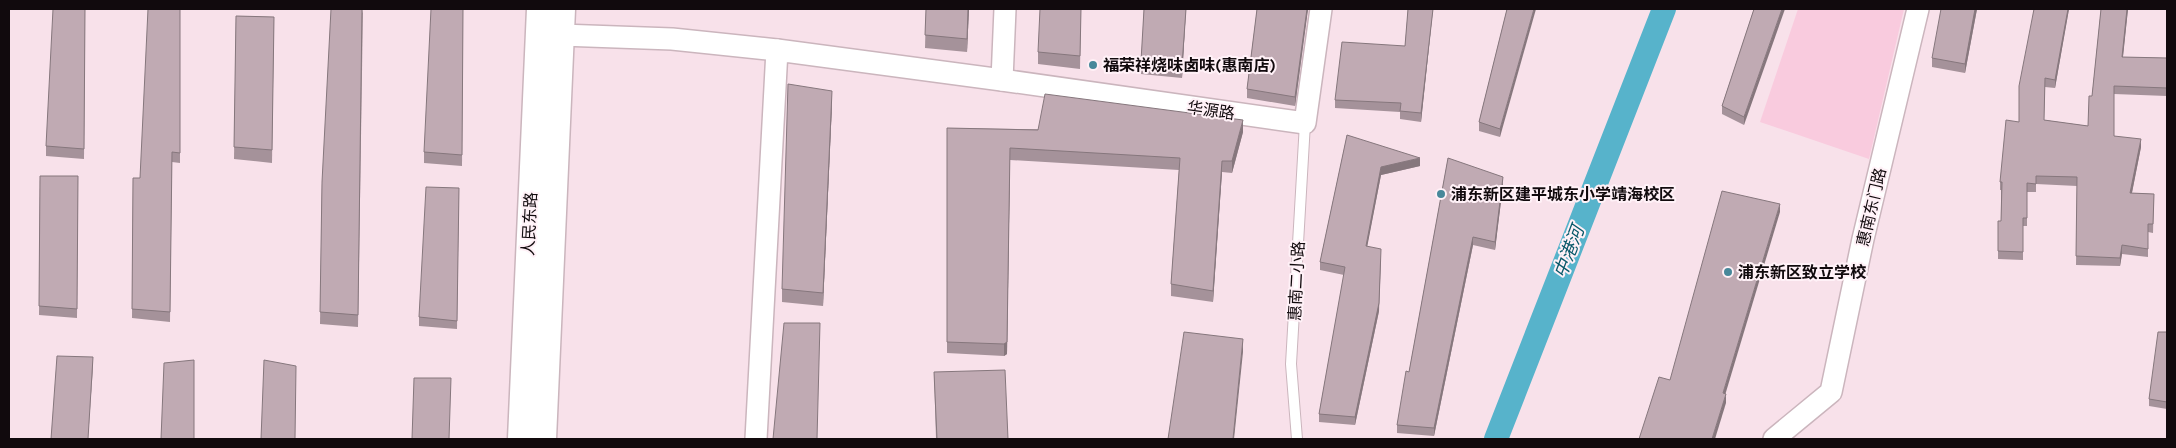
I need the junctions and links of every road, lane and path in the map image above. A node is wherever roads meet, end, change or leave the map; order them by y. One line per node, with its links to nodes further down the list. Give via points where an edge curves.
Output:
1 (540, 9): 10 (street, 人民东路)
2 (562, 9): 6 (street, 人民东路)
3 (1005, 9): 8 (street)
4 (1321, 9): 9 (street)
5 (1918, 9): 14 (street, 惠南东门路, via 1863,239 1831,392)
6 (561, 34): 7 (street, 华源路, via 672,39); 11 (street, 人民东路)
7 (777, 50): 8 (street, 华源路); 12 (street)
8 (1002, 80): 9 (street, 华源路)
9 (1305, 124): 13 (lane, 惠南二小路, via 1291,364)
10 (520, 439)
11 (543, 439)
12 (756, 439)
13 (1297, 439)
14 (1774, 439)

